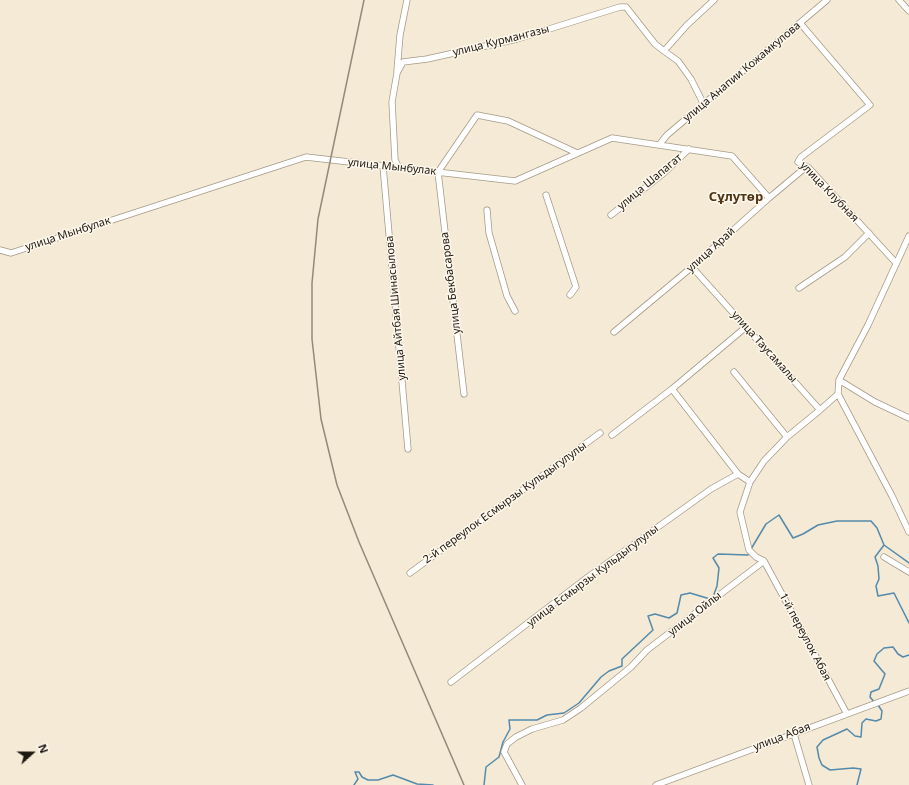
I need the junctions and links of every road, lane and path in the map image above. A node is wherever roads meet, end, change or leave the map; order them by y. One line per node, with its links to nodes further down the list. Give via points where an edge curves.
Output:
1 (407, 0): 8 (street, via 400,35)
2 (714, 0): 7 (street)
3 (827, 0): 6 (street, улица Анапии Кожамкулова)
4 (899, 0): 5 (street)
5 (909, 11)
6 (800, 23): 9 (street, улица Анапии Кожамкулова); 14 (street, улица Клубная, via 870,105 798,160)
7 (664, 51): 8 (street, улица Курмангазы, via 655,44 626,7 620,7 517,39 403,62); 9 (street, улица Курмангазы, via 678,61 691,78)
8 (397, 73): 15 (street, via 392,102 395,160)
9 (704, 105): 10 (street, улица Анапии Кожамкулова, via 667,135)
10 (660, 145): 11 (street, улица Мынбулак); 12 (street, улица Мынбулак, via 612,138)
11 (689, 149): 18 (street, улица Мынбулак, via 732,156); 20 (street, улица Шапагат, via 666,172)
12 (577, 153): 16 (street, улица Мынбулак, via 514,181); 16 (street, via 508,121 477,115)
13 (383, 166): 15 (street, улица Мынбулак); 23 (street, улица Мынбулак, via 306,157 11,253); 41 (street, улица Айтбая Шинасылова)
14 (806, 167): 18 (street, улица Арай); 21 (street, улица Клубная)
15 (399, 168): 16 (street, улица Мынбулак)
16 (438, 172): 34 (street, улица Бекбасарова)
17 (546, 195): 27 (street, via 576,287)
18 (769, 198): 25 (street, улица Арай)
19 (487, 210): 28 (street, via 489,233 507,296)
20 (611, 215)
21 (869, 233): 24 (street, улица Клубная); 26 (street, via 846,256)
22 (909, 236): 24 (street)
23 (0, 250)
24 (896, 263): 32 (street)
25 (692, 267): 29 (street, улица Таусамалы); 30 (street, улица Арай)
26 (799, 288)
27 (570, 295)
28 (515, 311)
29 (746, 327): 33 (street); 36 (street, улица Таусамалы)
30 (614, 332)
31 (734, 372): 40 (street)
32 (839, 380): 35 (street); 37 (street, via 874,402)
33 (672, 389): 39 (street); 42 (street)
34 (464, 394)
35 (838, 394): 36 (street); 44 (street)
36 (820, 410): 40 (street)
37 (909, 418)
38 (600, 433): 48 (street, 2-й переулок Есмырзы Кульдыгулулы)
39 (612, 435)
40 (787, 437): 43 (street, via 764,461)
41 (408, 450)
42 (738, 474): 43 (street); 49 (street, улица Есмырзы Кульдыгулулы, via 711,489 588,577)
43 (750, 482): 46 (street, via 740,512 749,550)
44 (909, 532)
45 (884, 557): 47 (street)
46 (764, 561): 51 (street, 1-й переулок Абая); 53 (street, улица Ойлы, via 647,650 631,668 581,708 563,720 532,729 508,744 504,752)
47 (909, 572)
48 (410, 573)
49 (451, 682)
50 (909, 691): 51 (street, улица Абая)
51 (847, 714): 52 (street, улица Абая, via 820,722)
52 (794, 734): 54 (street, улица Абая); 55 (street)
53 (522, 785)
54 (656, 785)
55 (810, 785)

